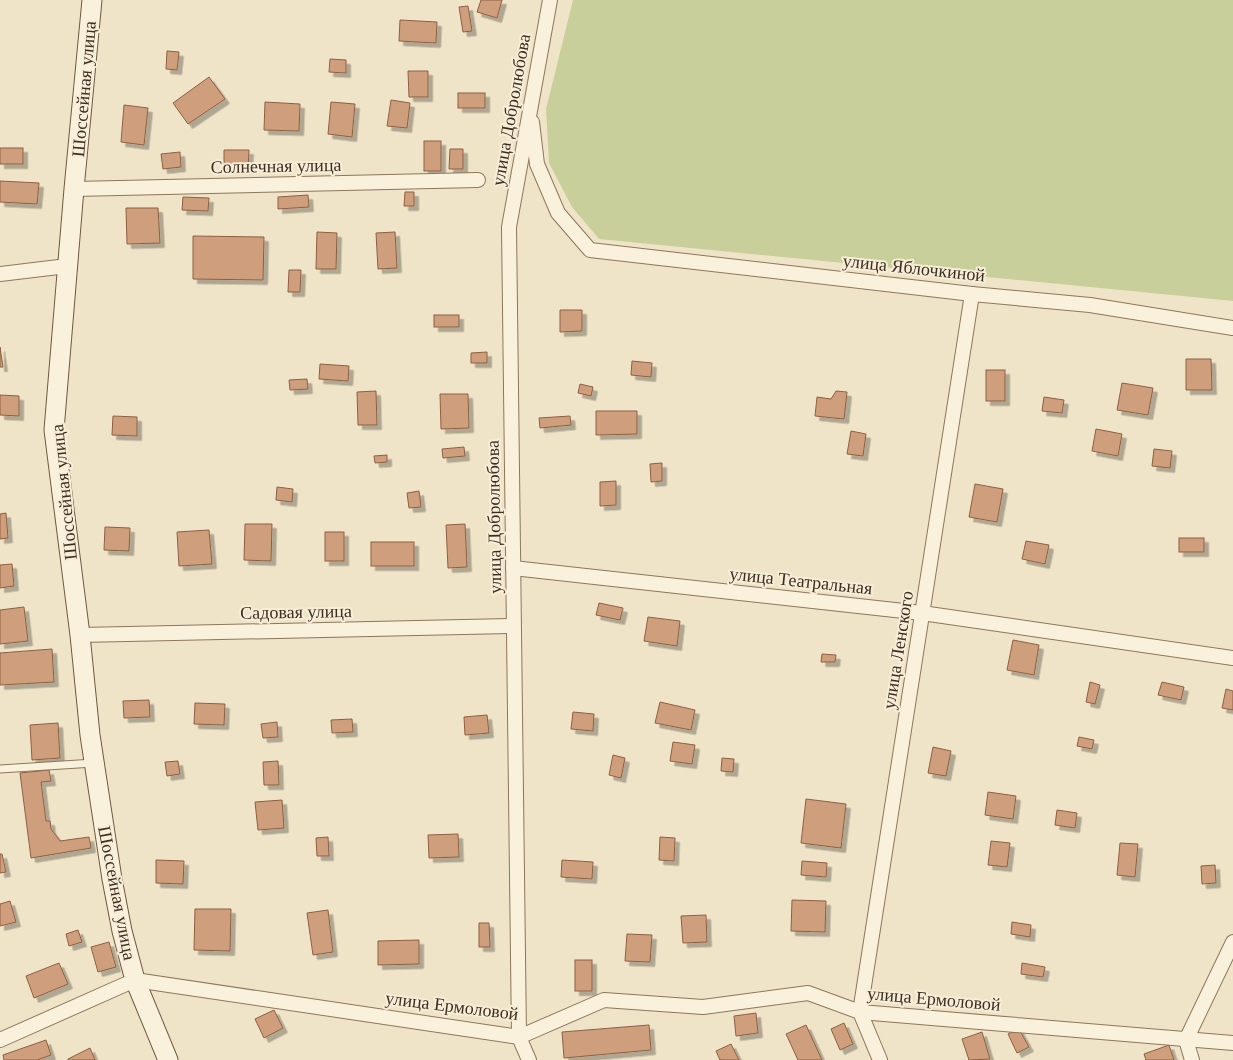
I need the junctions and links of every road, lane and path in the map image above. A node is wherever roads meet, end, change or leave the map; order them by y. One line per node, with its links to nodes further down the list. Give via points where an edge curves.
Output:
1 (92, 0): 5 (main road, Шоссейная улица)
2 (550, 0): 3 (street, улица Добролюбова)
3 (530, 107): 8 (street, улица Яблочкиной, via 537,164 558,213 590,250); 10 (street, улица Добролюбова, via 509,228)
4 (478, 180): 5 (street, Солнечная улица)
5 (74, 189): 6 (main road, Шоссейная улица)
6 (68, 266): 7 (street); 13 (main road, Шоссейная улица, via 54,430)
7 (0, 274)
8 (972, 294): 9 (street, улица Яблочкиной, via 1090,305); 11 (street, улица Ленского)
9 (1233, 328)
10 (513, 568): 11 (street, улица Театральная); 12 (street, улица Добролюбова)
11 (922, 614): 14 (street, улица Театральная); 19 (street, улица Ленского)
12 (513, 626): 13 (street, Садовая улица); 20 (street, улица Добролюбова)
13 (80, 635): 15 (main road, Шоссейная улица)
14 (1233, 658)
15 (94, 763): 16 (lane); 18 (main road, Шоссейная улица, via 122,931)
16 (0, 769)
17 (1233, 942): 22 (street)
18 (135, 980): 20 (street, улица Ермоловой); 21 (street); 24 (main road, Шоссейная улица)
19 (860, 1012): 20 (street, улица Ермоловой, via 808,993 703,1007 604,1000); 22 (street, улица Ермоловой); 26 (street)
20 (519, 1037): 25 (street)
21 (0, 1040)
22 (1186, 1040): 23 (street, улица Ермоловой); 27 (street)
23 (1233, 1043)
24 (168, 1060)
25 (529, 1060)
26 (880, 1060)
27 (1192, 1060)

